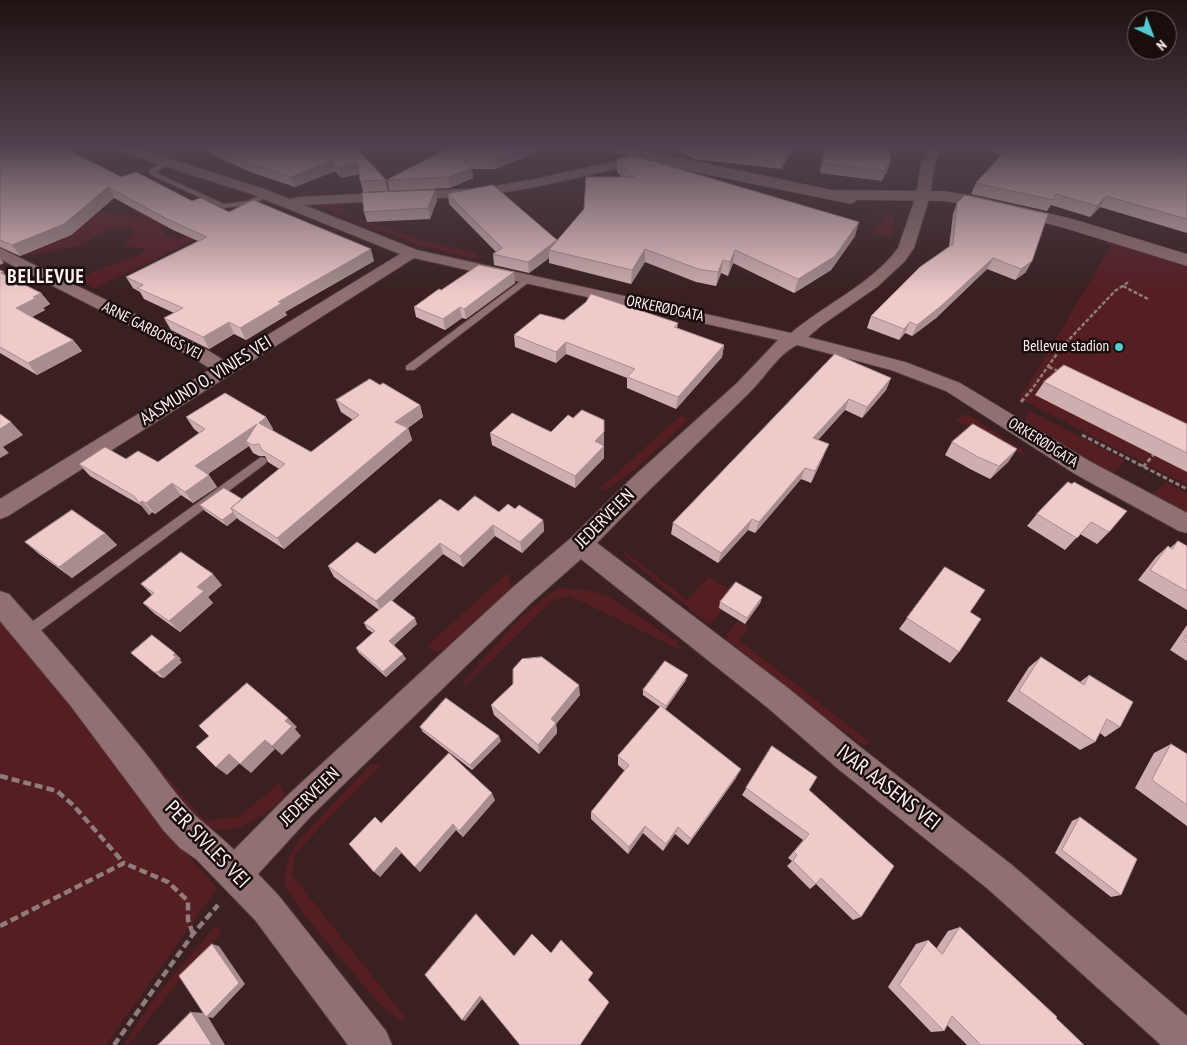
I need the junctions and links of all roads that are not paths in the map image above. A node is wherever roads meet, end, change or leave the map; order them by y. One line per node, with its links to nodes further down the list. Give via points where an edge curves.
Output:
1 (201, 196): 2 (lane, via 223,206 248,204)
2 (264, 196)
3 (268, 196): 8 (street, ORKERØDGATA)
4 (396, 196): 8 (street, via 299,200)
5 (837, 196): 7 (street, via 881,204)
6 (922, 196): 7 (street, JEDERVEIEN)
7 (921, 202): 11 (street, via 944,196 1009,208); 13 (street, JEDERVEIEN, via 906,248 899,258 871,284)
8 (290, 204): 10 (street, ORKERØDGATA)
9 (0, 253): 15 (street, ARNE GARBORGS VEI, via 197,352)
10 (412, 253): 12 (street, ORKERØDGATA); 15 (street, AASMUND O. VINJES VEI)
11 (1187, 260)
12 (526, 280): 13 (street, ORKERØDGATA); 14 (lane)
13 (795, 339): 18 (street, ORKERØDGATA, via 898,366 953,387 1057,452); 19 (street, JEDERVEIEN, via 781,346 744,387)
14 (410, 368)
15 (224, 369): 17 (street, AASMUND O. VINJES VEI)
16 (261, 461): 21 (lane)
17 (0, 510)
18 (1187, 524)
19 (580, 545): 22 (street, JEDERVEIEN, via 521,596 300,805); 23 (street, IVAR AASENS VEI, via 778,698 1000,877)
20 (0, 602): 21 (street, PER SIVLES VEI)
21 (27, 633): 22 (street, PER SIVLES VEI, via 140,770 176,819)
22 (235, 874): 24 (street, PER SIVLES VEI, via 267,908)
23 (1187, 1042)
24 (372, 1045)

